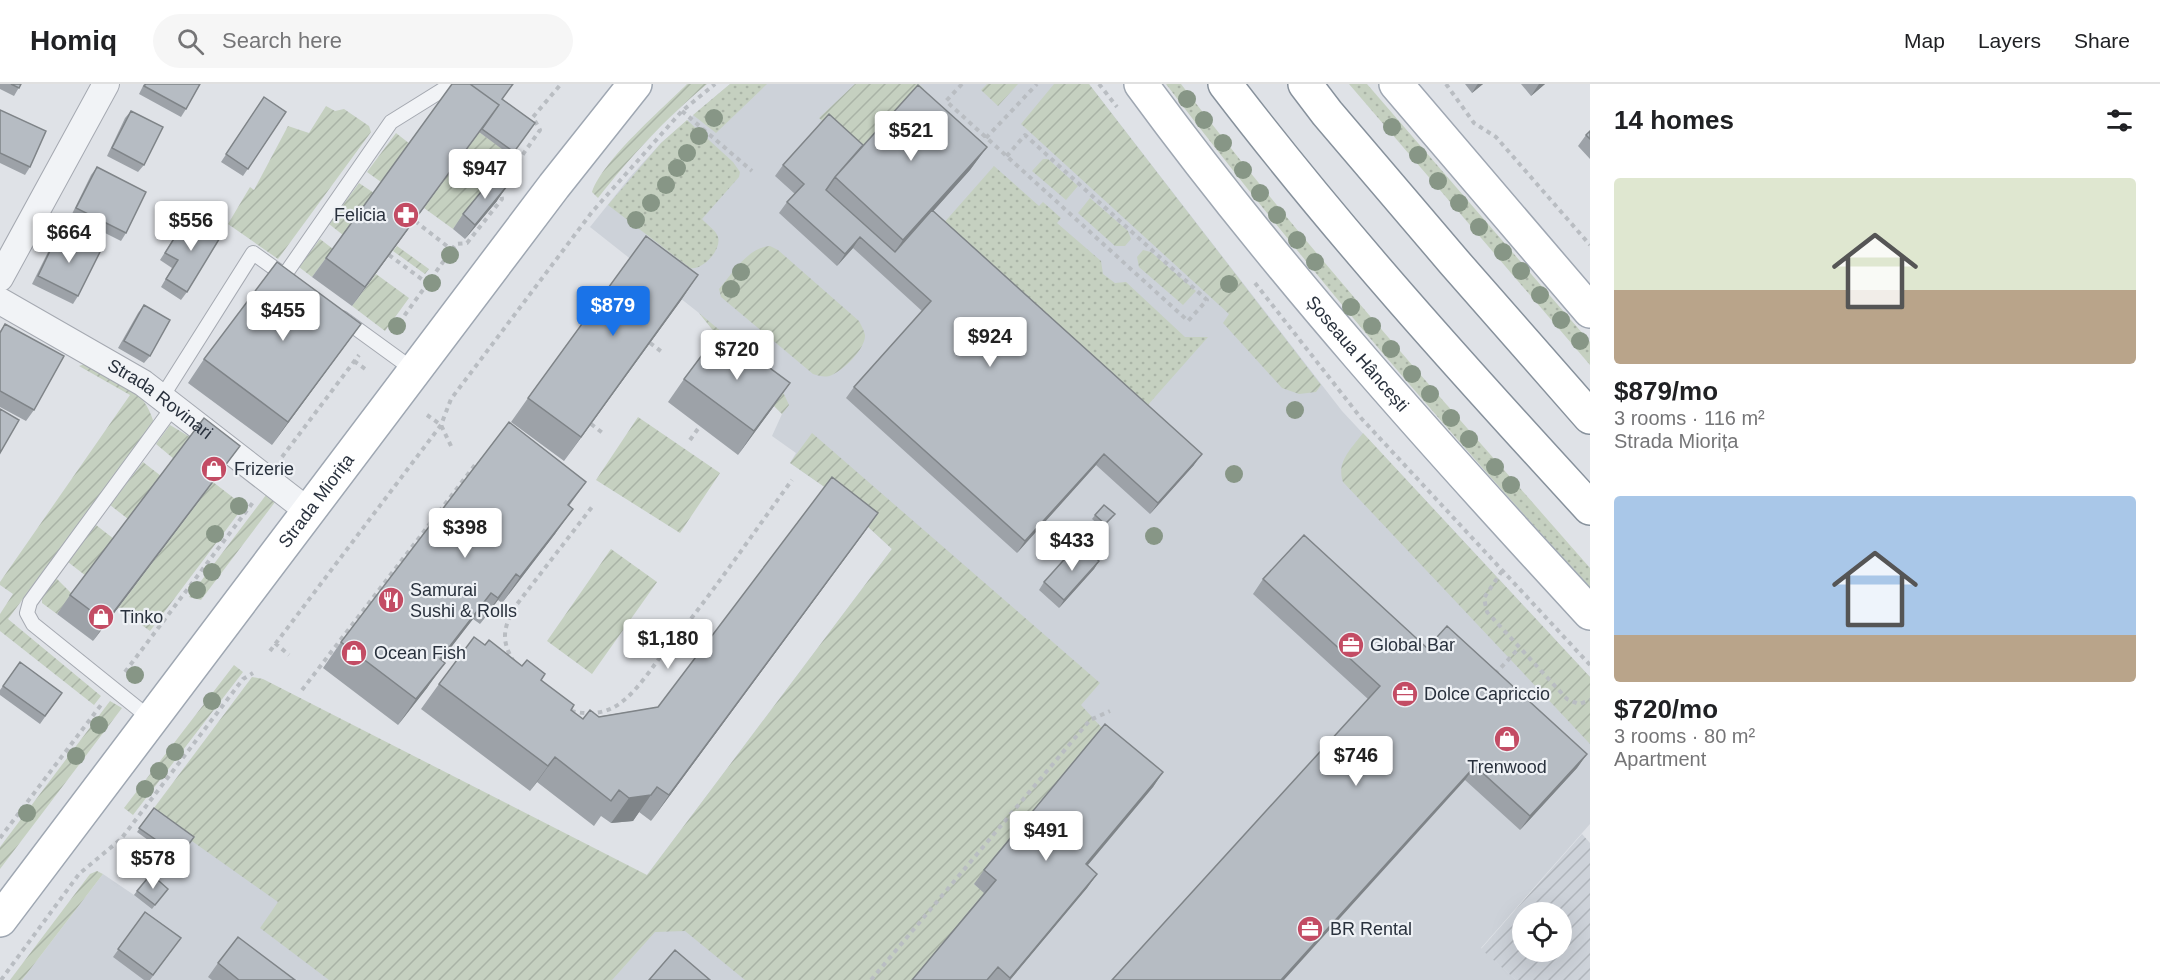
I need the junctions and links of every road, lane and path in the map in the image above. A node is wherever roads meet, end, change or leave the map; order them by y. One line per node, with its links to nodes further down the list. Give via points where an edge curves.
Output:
1 (106, 84): 24 (street)
2 (452, 84): 23 (lane, via 391,122)
3 (561, 84): 21 (path, via 533,117 540,130 500,187 502,199 467,243 456,244)
4 (635, 84): 35 (main road, Strada Miorița)
5 (715, 84): 13 (path)
6 (962, 84): 14 (path, via 946,101)
7 (1036, 84): 16 (path)
8 (1141, 84): 52 (main road, Șoseaua Hâncești, via 1322,313)
9 (1225, 84): 49 (main road, via 1442,345)
10 (1305, 84): 38 (main road)
11 (1396, 84): 29 (main road)
12 (1446, 84): 20 (path, via 1474,123 1496,136)
13 (682, 111): 18 (path); 39 (path, via 592,212 452,399)
14 (962, 116): 15 (path); 16 (path)
15 (955, 125)
16 (986, 138): 17 (path)
17 (1006, 157): 17 (path, via 1188,321 1207,300 1025,135)
18 (752, 171)
19 (415, 221): 21 (path)
20 (1590, 245)
21 (452, 250): 25 (path)
22 (389, 255): 25 (path)
23 (284, 276): 26 (lane); 36 (lane, via 253,253)
24 (0, 279)
25 (427, 284): 31 (path, via 389,337)
26 (303, 290)
27 (0, 301): 36 (street, Strada Rovinari, via 143,383)
28 (330, 310): 31 (lane)
29 (1590, 311)
30 (650, 343): 32 (path)
31 (377, 344): 33 (path); 35 (lane)
32 (662, 352)
33 (354, 361): 34 (path); 46 (path)
34 (368, 371)
35 (415, 371): 50 (main road, Strada Miorița)
36 (167, 402): 46 (street, Strada Rovinari); 60 (lane, via 30,602 27,613 33,624)
37 (427, 415): 39 (path)
38 (1590, 417)
39 (441, 424): 44 (path); 53 (path)
40 (591, 424): 42 (path)
41 (700, 426): 43 (path)
42 (604, 434)
43 (690, 440)
44 (451, 446)
45 (475, 465): 61 (path)
46 (268, 479): 50 (street, Strada Rovinari); 60 (path)
47 (792, 480): 63 (path, via 636,688 619,705 601,712)
48 (592, 507): 57 (path, via 507,621 506,649)
49 (1590, 508)
50 (308, 511): 65 (main road, Strada Miorița)
51 (1502, 571): 54 (path, via 1484,598 1487,612)
52 (1590, 613)
53 (275, 643): 55 (path); 56 (path)
54 (1519, 648): 59 (path); 62 (path, via 1567,699 1579,704)
55 (270, 651)
56 (289, 655)
57 (515, 663)
58 (253, 673): 68 (path, via 243,679 121,839 79,874)
59 (1491, 678)
60 (113, 689): 65 (lane); 66 (path)
61 (302, 690)
62 (1590, 700)
63 (568, 710)
64 (1110, 711): 69 (path, via 1090,720)
65 (151, 719): 67 (main road, Strada Miorița)
66 (0, 838)
67 (0, 920)
68 (1, 980)
69 (871, 980)

